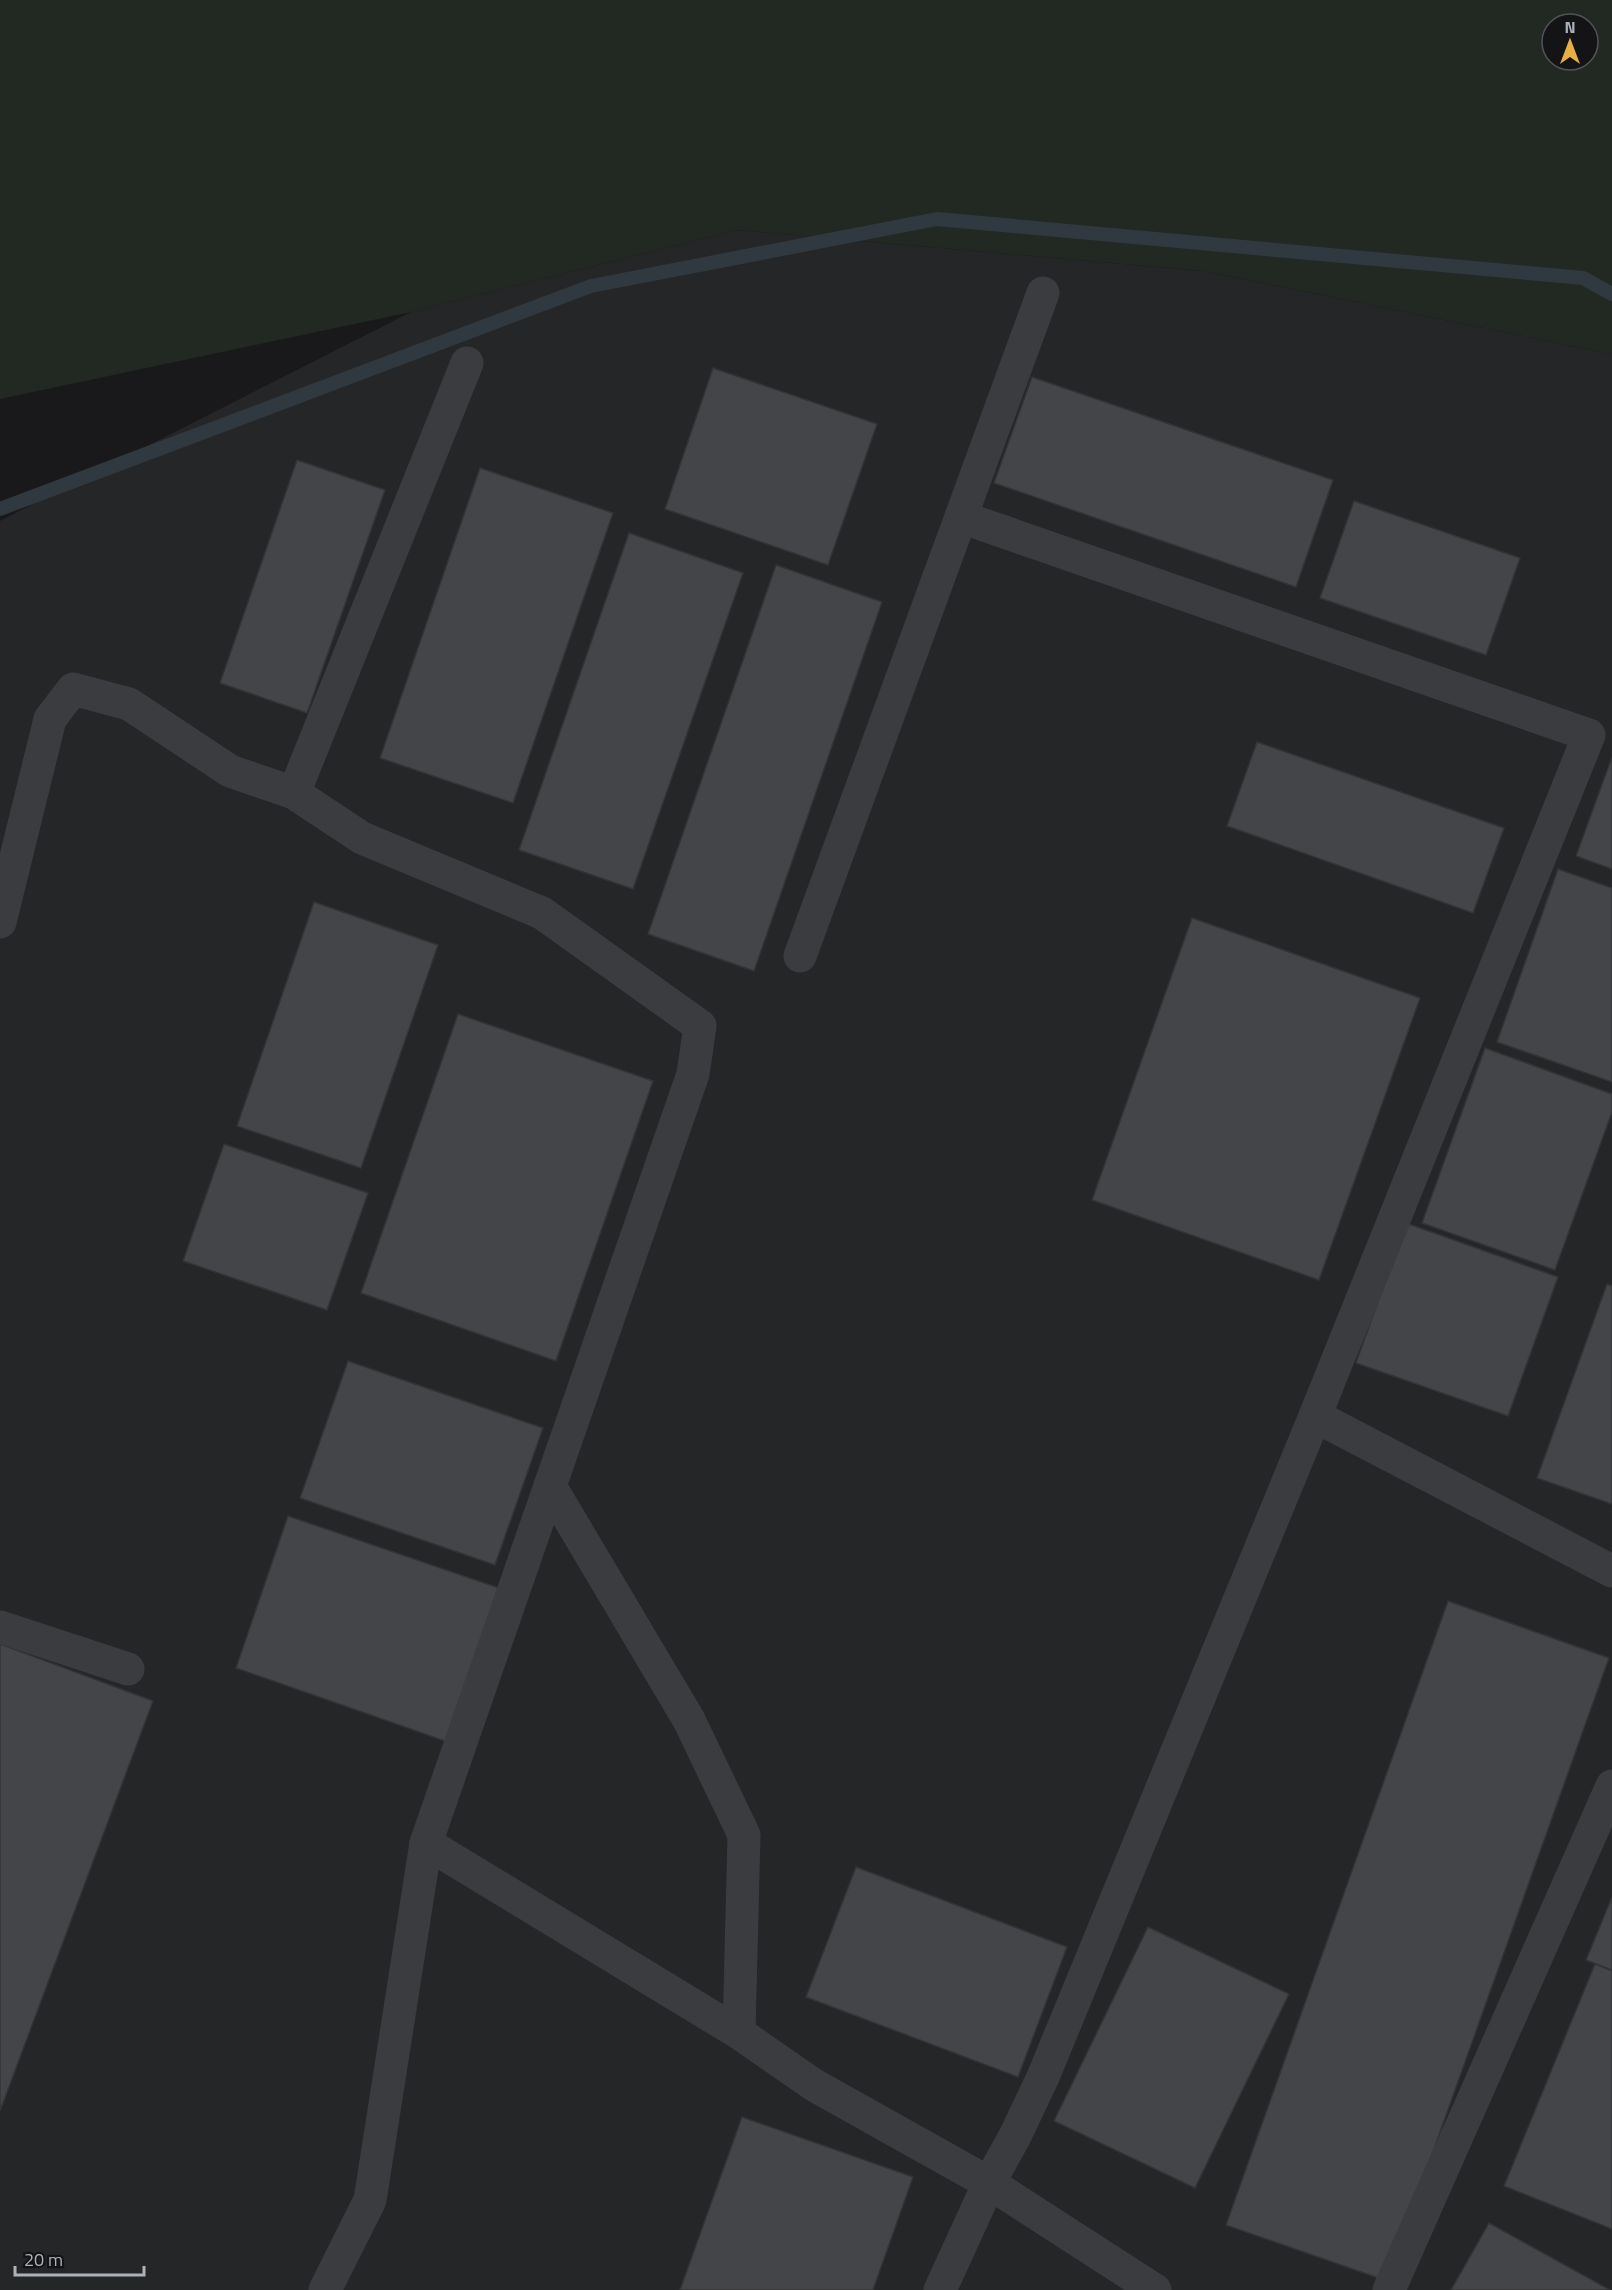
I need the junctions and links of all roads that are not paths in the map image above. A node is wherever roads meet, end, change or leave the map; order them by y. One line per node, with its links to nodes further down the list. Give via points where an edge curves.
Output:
1 (1043, 293): 3 (street)
2 (467, 363): 4 (street)
3 (961, 517): 6 (street); 7 (street, via 1589,735)
4 (294, 794): 5 (street, via 230,771 129,704 73,689 50,719); 8 (street, via 362,838 542,914 700,1026 693,1074)
5 (0, 922)
6 (800, 956)
7 (1315, 1416): 9 (street); 15 (street, via 1043,2077)
8 (550, 1486): 13 (street); 14 (street, via 689,1720 744,1835)
9 (1612, 1571)
10 (0, 1627): 11 (street)
11 (128, 1669)
12 (1612, 1786): 19 (street)
13 (426, 1843): 14 (street); 16 (street, via 370,2200)
14 (740, 2033): 15 (street, via 814,2085)
15 (989, 2183): 17 (street); 18 (street)
16 (325, 2290)
17 (940, 2290)
18 (1155, 2290)
19 (1389, 2290)

